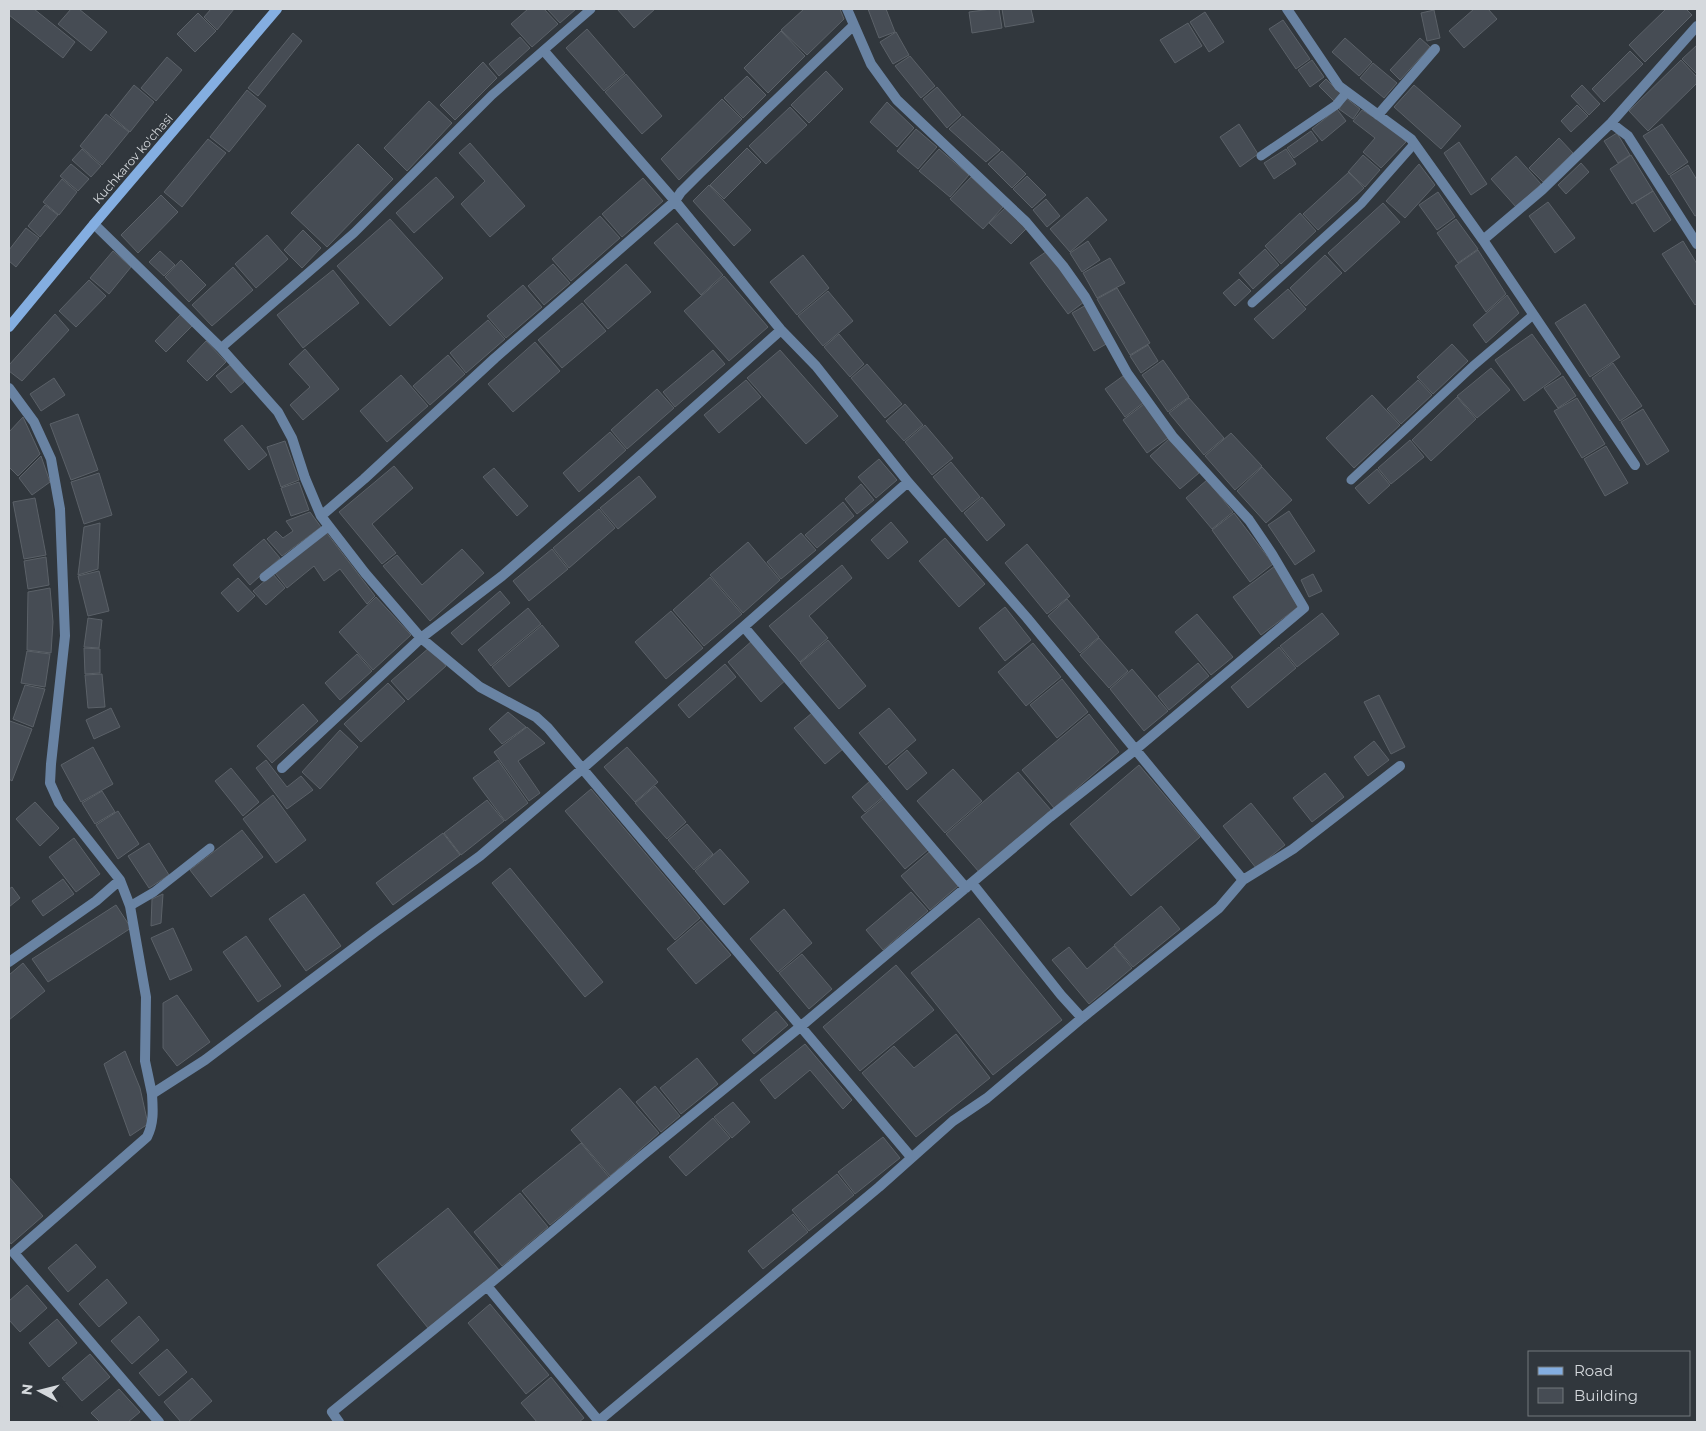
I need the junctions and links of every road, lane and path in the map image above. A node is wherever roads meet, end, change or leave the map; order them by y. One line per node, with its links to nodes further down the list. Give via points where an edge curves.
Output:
1 (277, 9): 15 (main road, Kuchkarov ko'chasi)
2 (591, 9): 8 (lane)
3 (848, 9): 5 (street)
4 (1287, 9): 9 (street, via 1338,86)
5 (854, 25): 14 (street); 32 (street, via 870,64 897,100 1026,222 1063,266 1127,373 1173,437 1249,520 1303,606)
6 (1697, 26): 11 (street)
7 (1435, 49): 10 (street)
8 (544, 51): 14 (street); 22 (lane, via 492,94 354,233)
9 (1348, 92): 10 (street); 13 (lane, via 1336,105)
10 (1378, 115): 12 (street)
11 (1611, 123): 16 (street, via 1542,190); 17 (street, via 1628,136)
12 (1414, 144): 16 (street); 18 (lane, via 1361,204)
13 (1261, 156)
14 (675, 201): 21 (street); 27 (street)
15 (94, 224): 20 (main road, Kuchkarov ko'chasi); 22 (street)
16 (1483, 240): 19 (street)
17 (1697, 244)
18 (1252, 303)
19 (1533, 315): 24 (street); 25 (lane, via 1473,366)
20 (9, 326)
21 (781, 330): 26 (street, via 816,366); 31 (street, via 502,576)
22 (221, 348): 27 (street, via 278,412 292,438)
23 (9, 388): 37 (street, via 34,422 50,459 60,509 66,636 50,783 59,803)
24 (1635, 465)
25 (1351, 480)
26 (908, 482): 30 (street); 32 (street, via 1027,618)
27 (321, 516): 28 (street)
28 (328, 527): 29 (lane); 31 (street)
29 (264, 577)
30 (744, 627): 35 (street); 39 (street)
31 (421, 638): 34 (street); 35 (street, via 480,687 536,717)
32 (1135, 750): 38 (street); 39 (street)
33 (1400, 766): 38 (street, via 1293,849)
34 (282, 768)
35 (582, 769): 43 (street); 44 (street, via 480,856 205,1060)
36 (210, 848): 40 (lane, via 154,892)
37 (120, 880): 40 (street); 41 (street, via 96,901)
38 (1243, 880): 42 (street, via 1219,908)
39 (969, 886): 42 (street); 43 (street)
40 (130, 906): 44 (street, via 146,997 145,1061)
41 (9, 962)
42 (1082, 1018): 45 (street, via 988,1098 953,1120)
43 (800, 1027): 45 (street); 47 (street)
44 (152, 1094): 46 (street, via 154,1114 147,1137)
45 (911, 1157): 47 (street, via 598,1420)
46 (11, 1256): 49 (street)
47 (488, 1286): 48 (street)
48 (330, 1417): 50 (street)
49 (160, 1422)
50 (339, 1422)

